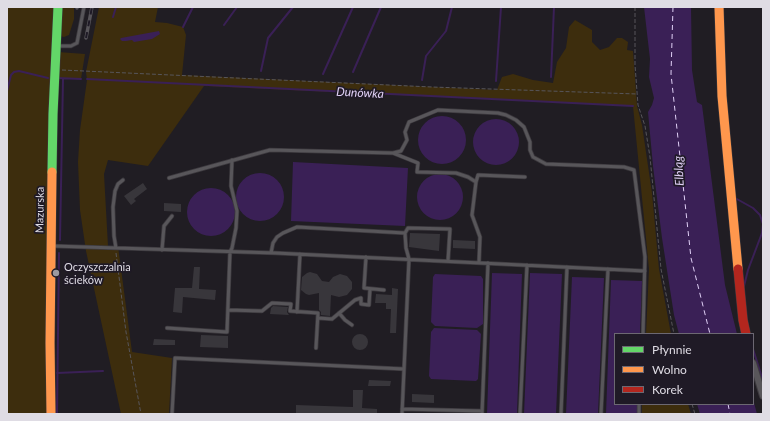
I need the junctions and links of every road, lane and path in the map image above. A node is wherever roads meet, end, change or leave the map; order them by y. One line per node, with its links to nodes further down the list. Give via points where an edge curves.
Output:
1 (58, 7): 5 (main road, Mazurska)
2 (84, 7): 5 (lane, via 77,43 71,46)
3 (635, 7): 7 (path, via 634,65)
4 (719, 7): 41 (main road, via 722,96)
5 (55, 46): 6 (main road, Mazurska)
6 (54, 69): 7 (path); 16 (main road, Mazurska)
7 (637, 94): 40 (path, via 650,157 661,269)
8 (393, 153): 9 (lane, via 270,150); 13 (lane, via 418,163 417,172 456,173); 30 (lane, via 401,151 407,140 405,132 409,122 423,115 438,110 498,113 516,120 524,127 530,142 532,158 546,164 624,167 634,170)
9 (232, 160): 11 (lane); 19 (lane, via 231,186 236,211 236,228)
10 (525, 177): 13 (lane, via 478,175)
11 (169, 178)
12 (123, 180): 17 (lane, via 115,191 113,206)
13 (476, 182): 25 (lane, via 472,215 480,237)
14 (172, 216): 18 (lane, via 164,226)
15 (406, 233): 20 (lane, via 297,227 277,237); 23 (lane); 24 (lane, via 408,228 450,229)
16 (51, 246): 17 (lane); 48 (main road, Mazurska)
17 (116, 248): 18 (lane); 49 (path, via 126,332)
18 (162, 250): 19 (lane)
19 (230, 252): 20 (lane); 33 (lane)
20 (271, 253): 21 (lane)
21 (300, 254): 22 (lane); 34 (lane)
22 (366, 257): 23 (lane); 31 (lane, via 364,288)
23 (409, 259): 24 (lane); 44 (lane)
24 (448, 261): 25 (lane)
25 (479, 262): 26 (lane)
26 (488, 263): 27 (lane); 47 (lane)
27 (527, 265): 28 (lane); 52 (lane)
28 (567, 267): 29 (lane); 53 (lane)
29 (608, 269): 30 (lane); 54 (lane)
30 (645, 271): 39 (lane)
31 (370, 289): 32 (lane); 35 (lane, via 369,305 361,304 362,298 355,300)
32 (384, 290)
33 (228, 310): 34 (lane, via 262,311 272,303 291,304 290,311); 38 (lane, via 227,332)
34 (296, 312): 36 (lane, via 318,312)
35 (339, 313): 36 (lane, via 332,319); 37 (lane)
36 (318, 318): 42 (lane)
37 (352, 325)
38 (167, 328)
39 (643, 333)
40 (674, 333)
41 (746, 333)
42 (316, 348)
43 (754, 366): 45 (street)
44 (404, 369): 46 (lane); 50 (lane, via 175,358)
45 (763, 396)
46 (402, 409): 47 (lane); 51 (lane)
47 (482, 413)
48 (51, 414)
49 (141, 414)
50 (172, 414)
51 (402, 414)
52 (520, 414)
53 (561, 414)
54 (601, 414)

